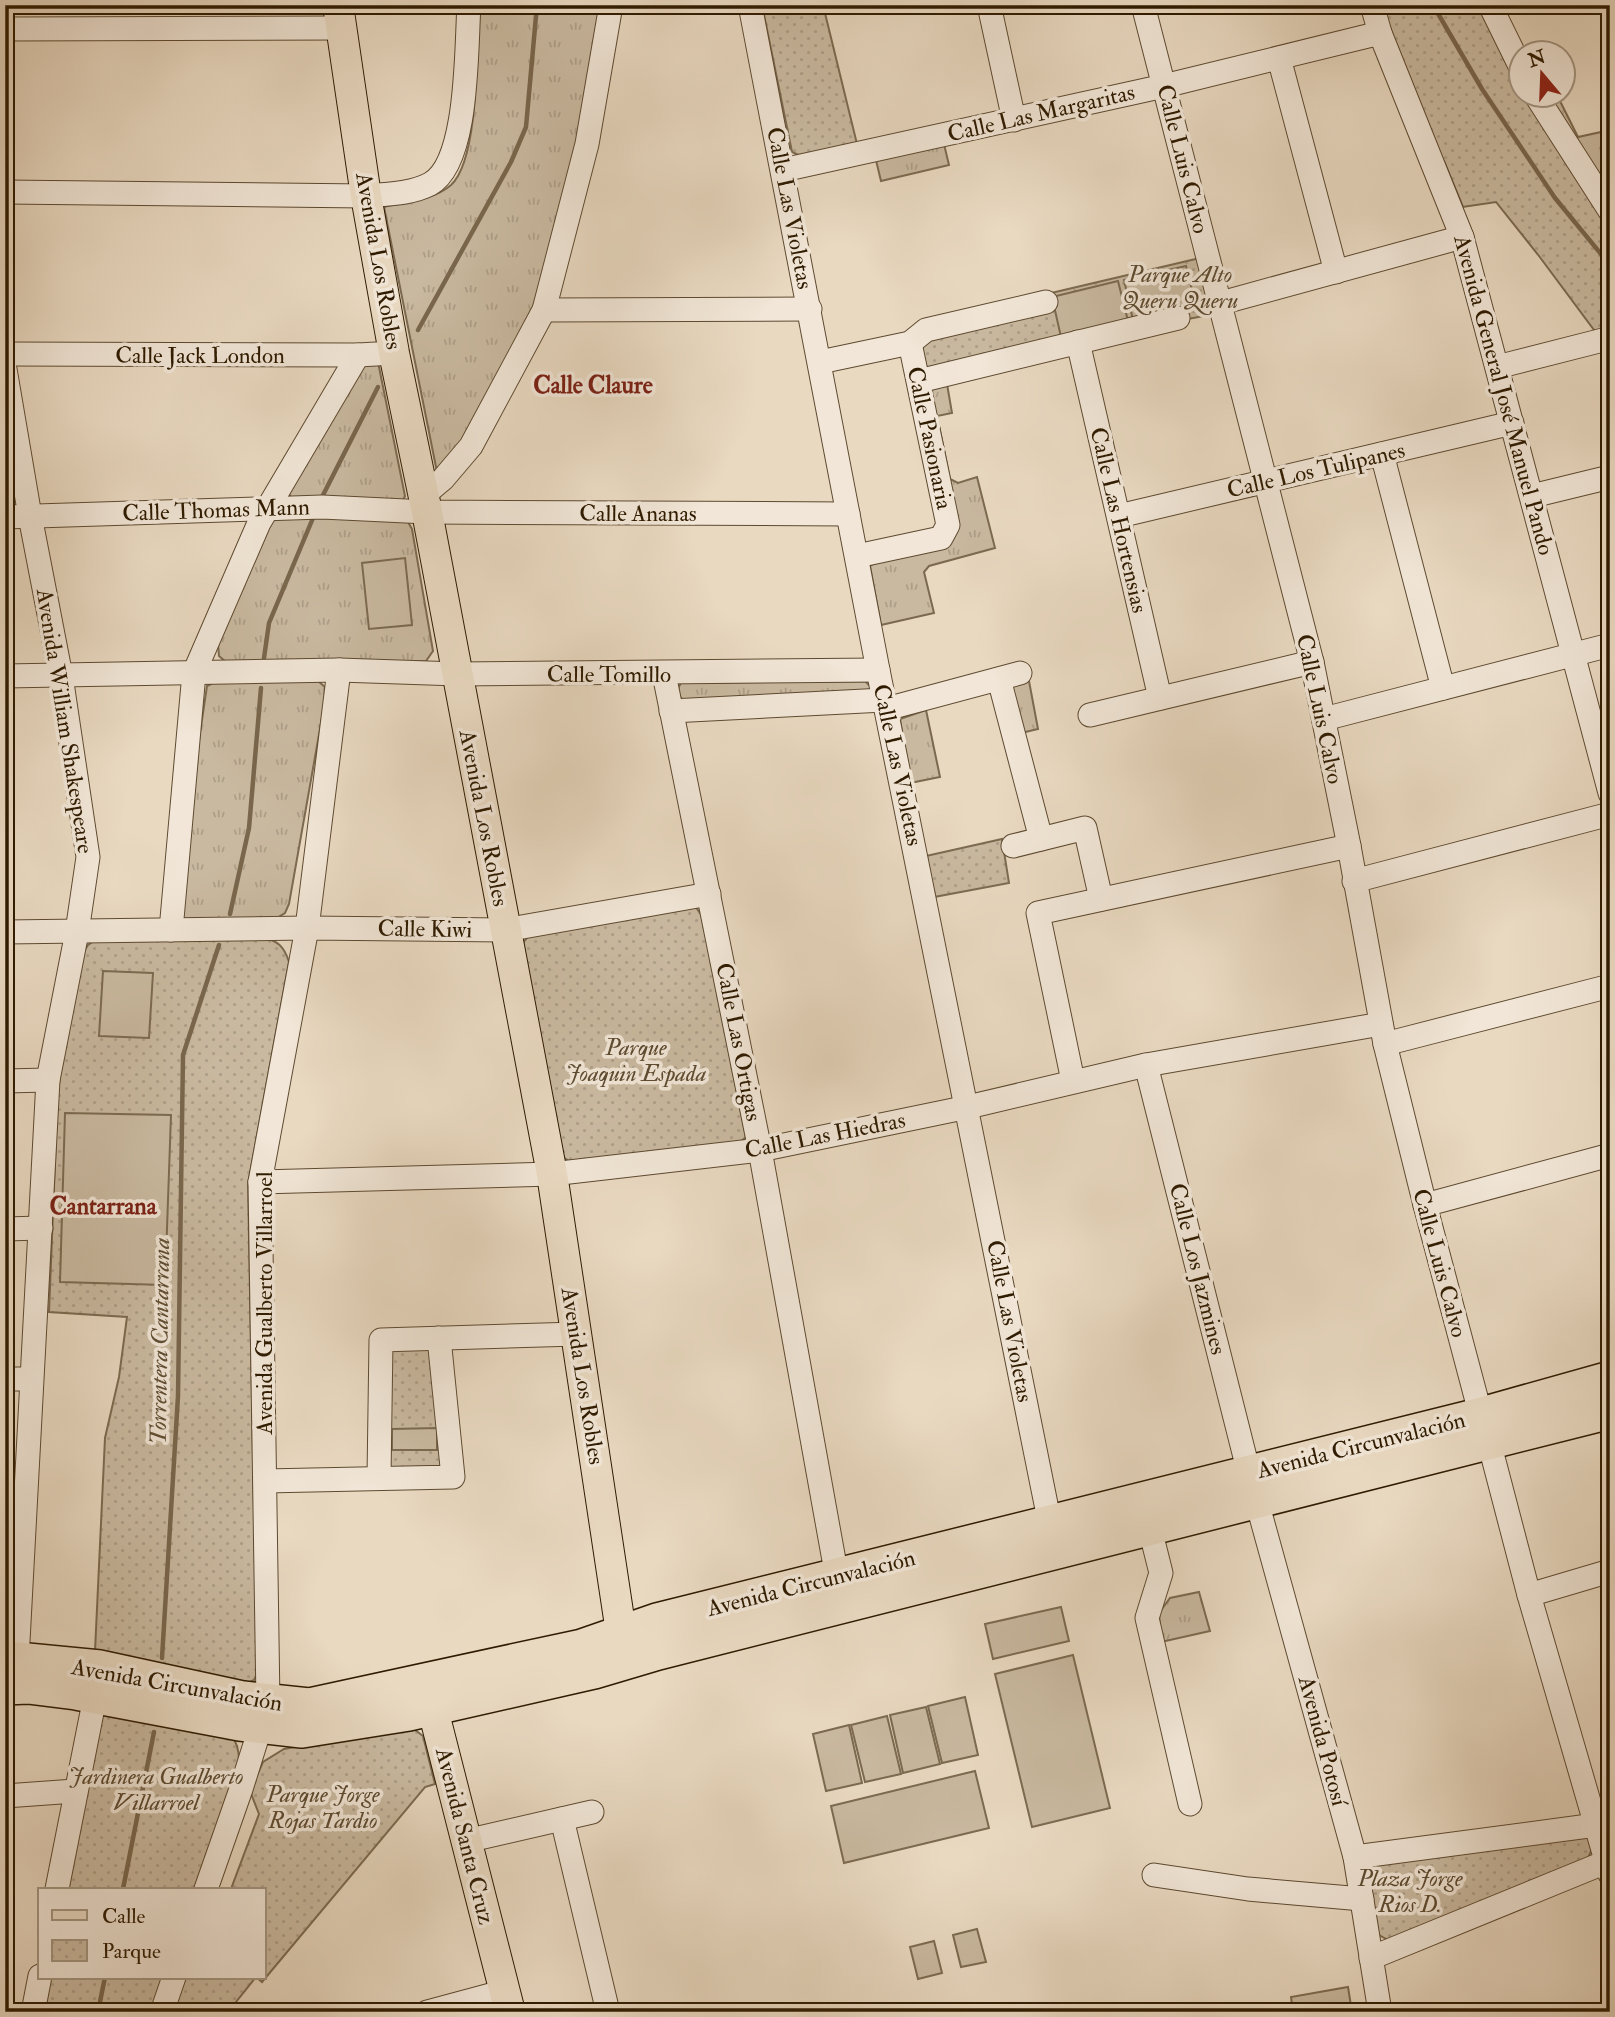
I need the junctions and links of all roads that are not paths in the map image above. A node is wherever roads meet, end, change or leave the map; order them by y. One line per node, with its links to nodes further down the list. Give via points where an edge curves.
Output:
1 (469, 5): 18 (street, via 461,119 445,171 430,184)
2 (611, 5): 25 (street, via 587,144)
3 (750, 5): 16 (street, Calle Las Violetas)
4 (989, 5): 15 (street)
5 (1143, 5): 13 (street, Calle Luis Calvo)
6 (1372, 5): 10 (street, Avenida General José Manuel Pando)
7 (1490, 5): 11 (street)
8 (340, 17): 9 (street); 18 (main road, Avenida Los Robles)
9 (5, 29)
10 (1380, 33): 12 (street, Calle Las Margaritas); 20 (street, Avenida General José Manuel Pando)
11 (1507, 38)
12 (1279, 58): 13 (street, Calle Las Margaritas); 21 (street)
13 (1164, 86): 15 (street, Calle Las Margaritas); 23 (street, Calle Luis Calvo)
14 (1544, 108): 19 (street)
15 (1014, 120): 16 (street, Calle Las Margaritas)
16 (783, 170): 24 (street, Calle Las Violetas)
17 (5, 192): 18 (street)
18 (366, 196): 30 (main road, Avenida Los Robles)
19 (1610, 211)
20 (1462, 237): 21 (street); 34 (street, Avenida General José Manuel Pando)
21 (1336, 272): 23 (street)
22 (1046, 302): 29 (street, via 926,330)
23 (1220, 303): 40 (street, Calle Luis Calvo)
24 (810, 309): 25 (street); 33 (street, Calle Las Violetas)
25 (544, 310): 42 (street, via 471,446)
26 (1178, 318): 28 (street)
27 (1604, 340): 34 (street)
28 (1078, 342): 36 (street); 46 (street, Calle Las Hortensias)
29 (910, 344): 33 (street, Calle Pasionaria); 36 (street, Calle Pasionaria)
30 (394, 353): 32 (street, Calle Jack London); 42 (main road, Avenida Los Robles)
31 (5, 354): 32 (street, Calle Jack London)
32 (358, 355): 43 (street)
33 (820, 362): 44 (street, Calle Las Violetas)
34 (1497, 367): 37 (street, Avenida General José Manuel Pando)
35 (5, 369): 45 (street, Avenida William Shakespeare)
36 (919, 381): 48 (street, Calle Pasionaria, via 948,525 941,538)
37 (1512, 423): 38 (street, Calle Los Tulipanes); 41 (street, Avenida General José Manuel Pando)
38 (1382, 454): 40 (street, Calle Los Tulipanes); 59 (street)
39 (1610, 477): 41 (street)
40 (1265, 481): 46 (street, Calle Los Tulipanes); 51 (street, Calle Luis Calvo)
41 (1532, 496): 50 (street, Avenida General José Manuel Pando)
42 (426, 503): 43 (street, Calle Thomas Mann); 44 (street, Calle Ananas); 55 (main road, Avenida Los Robles)
43 (268, 508): 45 (street, Calle Thomas Mann); 54 (street)
44 (848, 514): 48 (street, Calle Las Violetas)
45 (30, 516): 47 (street, Calle Thomas Mann); 58 (street, Avenida William Shakespeare)
46 (1119, 516): 60 (street, Calle Las Hortensias)
47 (5, 517)
48 (857, 556): 53 (street, Calle Las Violetas)
49 (1610, 645): 50 (street)
50 (1572, 654): 59 (street); 65 (street, Avenida General José Manuel Pando)
51 (1312, 662): 60 (street); 64 (street, Calle Luis Calvo)
52 (340, 670): 54 (street, Calle Tomillo); 55 (street, Calle Tomillo); 73 (street, Avenida Gualberto Villarroel)
53 (878, 670): 56 (street, Calle Tomillo); 61 (street, Calle Las Violetas)
54 (194, 673): 58 (street, Calle Tomillo); 74 (street)
55 (457, 674): 56 (street, Calle Tomillo); 75 (main road, Avenida Los Robles)
56 (664, 674): 62 (street, Calle Las Ortigas)
57 (5, 676): 58 (street, Calle Tomillo)
58 (61, 676): 77 (street, Avenida William Shakespeare, via 88,856)
59 (1443, 688): 64 (street)
60 (1160, 698): 63 (street)
61 (885, 704): 62 (street, Calle Tomillo); 67 (street, Calle Tomillo, via 1010,676); 84 (street, Calle Las Violetas)
62 (671, 711): 71 (street, Calle Las Ortigas)
63 (1090, 715)
64 (1324, 719): 69 (street, Calle Luis Calvo)
65 (1610, 793)
66 (1610, 814): 70 (street)
67 (1041, 839): 68 (street); 72 (street, via 1085,828)
68 (1013, 846)
69 (1349, 846): 70 (street, Calle Luis Calvo); 72 (street)
70 (1354, 881): 79 (street, Calle Luis Calvo)
71 (709, 894): 75 (street, Calle Kiwi); 85 (street, Calle Las Ortigas)
72 (1101, 899): 83 (street, via 1038,913)
73 (307, 928): 74 (street, Calle Kiwi); 75 (street, Calle Kiwi); 88 (street, Avenida Gualberto Villarroel)
74 (171, 930): 77 (street, Calle Kiwi)
75 (505, 930): 87 (main road, Avenida Los Robles)
76 (5, 932): 77 (street, Calle Kiwi)
77 (77, 932): 81 (street, Avenida William Shakespeare)
78 (1610, 986): 79 (street, Calle Las Hiedras)
79 (1383, 1034): 80 (street, Calle Las Hiedras); 89 (street, Calle Luis Calvo)
80 (1146, 1065): 83 (street, Calle Las Hiedras); 101 (street, Calle Los Jazmines)
81 (47, 1080): 82 (street); 90 (street, Avenida William Shakespeare)
82 (5, 1081)
83 (1073, 1081): 84 (street, Calle Las Hiedras)
84 (968, 1107): 85 (street, Calle Las Hiedras); 102 (street, Calle Las Violetas)
85 (760, 1150): 87 (street, Calle Las Hiedras); 105 (street, Calle Las Ortigas)
86 (1610, 1155): 89 (street)
87 (552, 1174): 88 (street, Calle Las Hiedras); 92 (main road, Avenida Los Robles)
88 (260, 1182): 100 (street, Avenida Gualberto Villarroel)
89 (1424, 1205): 98 (street, Calle Luis Calvo)
90 (41, 1228): 91 (street); 95 (street, Avenida William Shakespeare)
91 (5, 1229)
92 (577, 1334): 93 (street); 107 (main road, Avenida Los Robles)
93 (439, 1338): 99 (street, via 381,1340); 99 (street, via 453,1477)
94 (5, 1379): 95 (street)
95 (32, 1379): 108 (street, Avenida William Shakespeare)
96 (1610, 1379): 98 (highway, Avenida Circunvalación)
97 (1610, 1411): 98 (highway, Avenida Circunvalación)
98 (1485, 1429): 101 (highway, Avenida Circunvalación); 106 (street, Calle Luis Calvo)
99 (379, 1477): 100 (street)
100 (265, 1481): 111 (street, Avenida Gualberto Villarroel)
101 (1253, 1487): 102 (highway, Avenida Circunvalación); 103 (highway, Avenida Circunvalación); 119 (street, Avenida Potosí)
102 (1051, 1524): 105 (highway, Avenida Circunvalación)
103 (1150, 1528): 110 (highway, Avenida Circunvalación, via 594,1671); 114 (street, via 1161,1573 1147,1618)
104 (1610, 1571): 106 (street)
105 (837, 1577): 107 (highway, Avenida Circunvalación)
106 (1530, 1595): 118 (street, Calle Luis Calvo)
107 (621, 1632): 110 (highway, Avenida Circunvalación)
108 (9, 1669): 109 (highway, Avenida Circunvalación)
109 (98, 1682): 111 (highway, Avenida Circunvalación); 112 (street)
110 (429, 1695): 111 (highway, Avenida Circunvalación, via 309,1706); 117 (main road, Avenida Santa Cruz)
111 (264, 1715): 122 (street, Avenida Gualberto Villarroel)
112 (75, 1791): 113 (street); 121 (street)
113 (5, 1796)
114 (1189, 1804)
115 (592, 1812): 116 (street)
116 (562, 1819): 117 (street); 131 (street)
117 (466, 1841): 127 (main road, Avenida Santa Cruz)
118 (1605, 1850): 119 (street); 124 (street)
119 (1355, 1857): 123 (street, Avenida Potosí)
120 (1154, 1875): 123 (street)
121 (57, 1888)
122 (205, 1888)
123 (1362, 1899): 124 (street, Avenida Potosí)
124 (1371, 1958): 132 (street, Avenida Potosí)
125 (39, 1979): 128 (street)
126 (173, 1979): 129 (street)
127 (507, 2002): 130 (street)
128 (33, 2012)
129 (162, 2012)
130 (427, 2012)
131 (608, 2012)
132 (1380, 2012)

